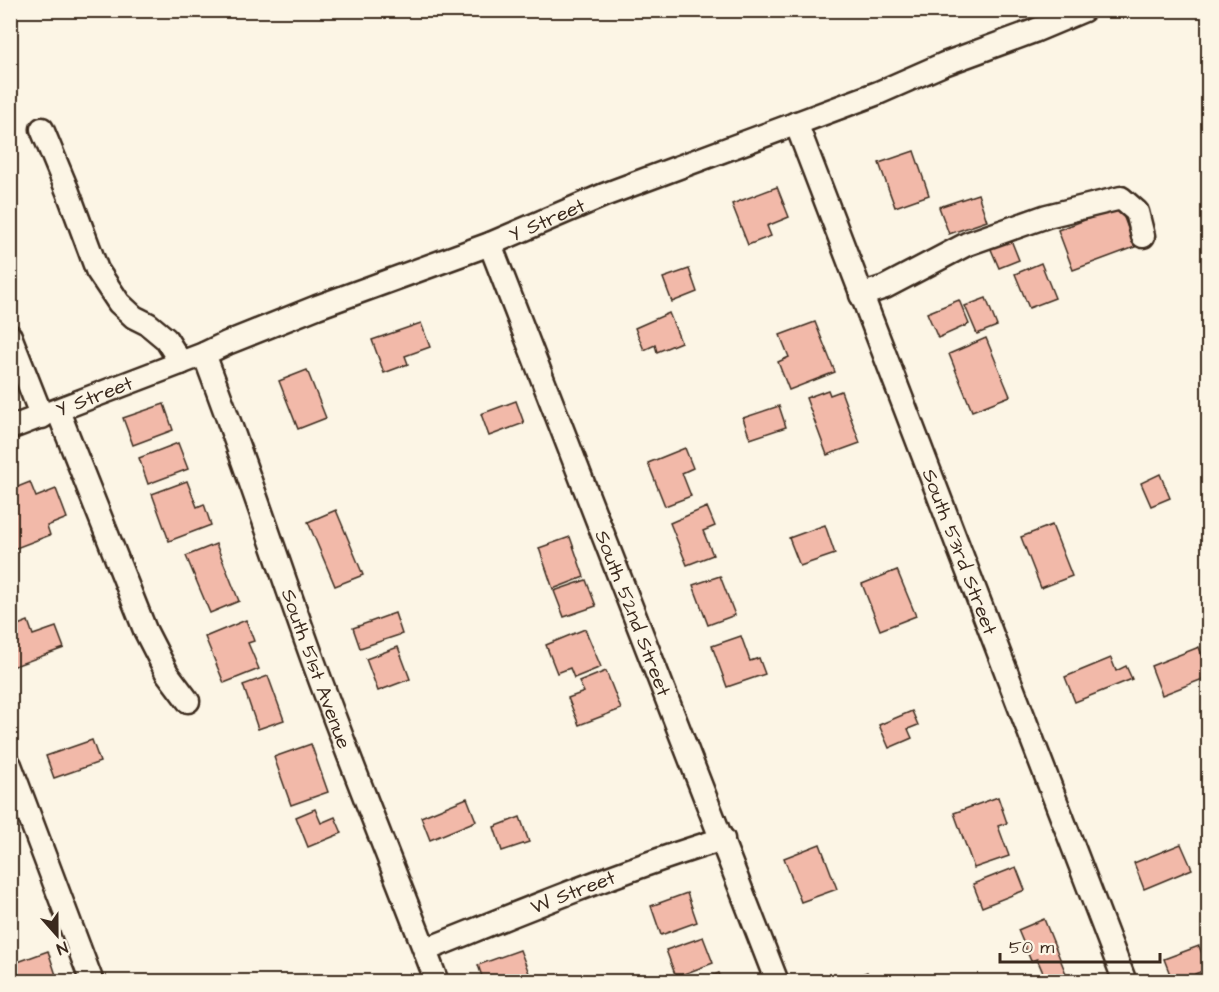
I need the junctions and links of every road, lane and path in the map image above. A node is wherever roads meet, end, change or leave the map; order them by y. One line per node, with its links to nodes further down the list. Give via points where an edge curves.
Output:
1 (1084, 10): 2 (street, Y Street)
2 (795, 123): 5 (street, Y Street, via 604,195); 6 (street, South 53rd Street)
3 (42, 129): 9 (street, via 97,270 119,303 166,339)
4 (1143, 236): 6 (street, via 1137,212 1121,198 1047,216 967,244)
5 (490, 244): 8 (street, Y Street, via 316,307); 14 (street, South 52nd Street)
6 (861, 296): 19 (street, South 53rd Street)
7 (10, 336): 10 (street)
8 (204, 354): 9 (street, Y Street); 15 (street, South 51st Avenue, via 314,663)
9 (181, 363): 10 (street, Y Street)
10 (50, 414): 11 (street, Y Street); 12 (street, via 145,630 167,673)
11 (10, 428)
12 (188, 700)
13 (10, 765): 16 (street)
14 (723, 839): 15 (street, W Street, via 570,892); 18 (street, South 52nd Street)
15 (425, 950): 17 (street, South 51st Avenue)
16 (92, 981)
17 (437, 981)
18 (777, 981)
19 (1125, 981)

